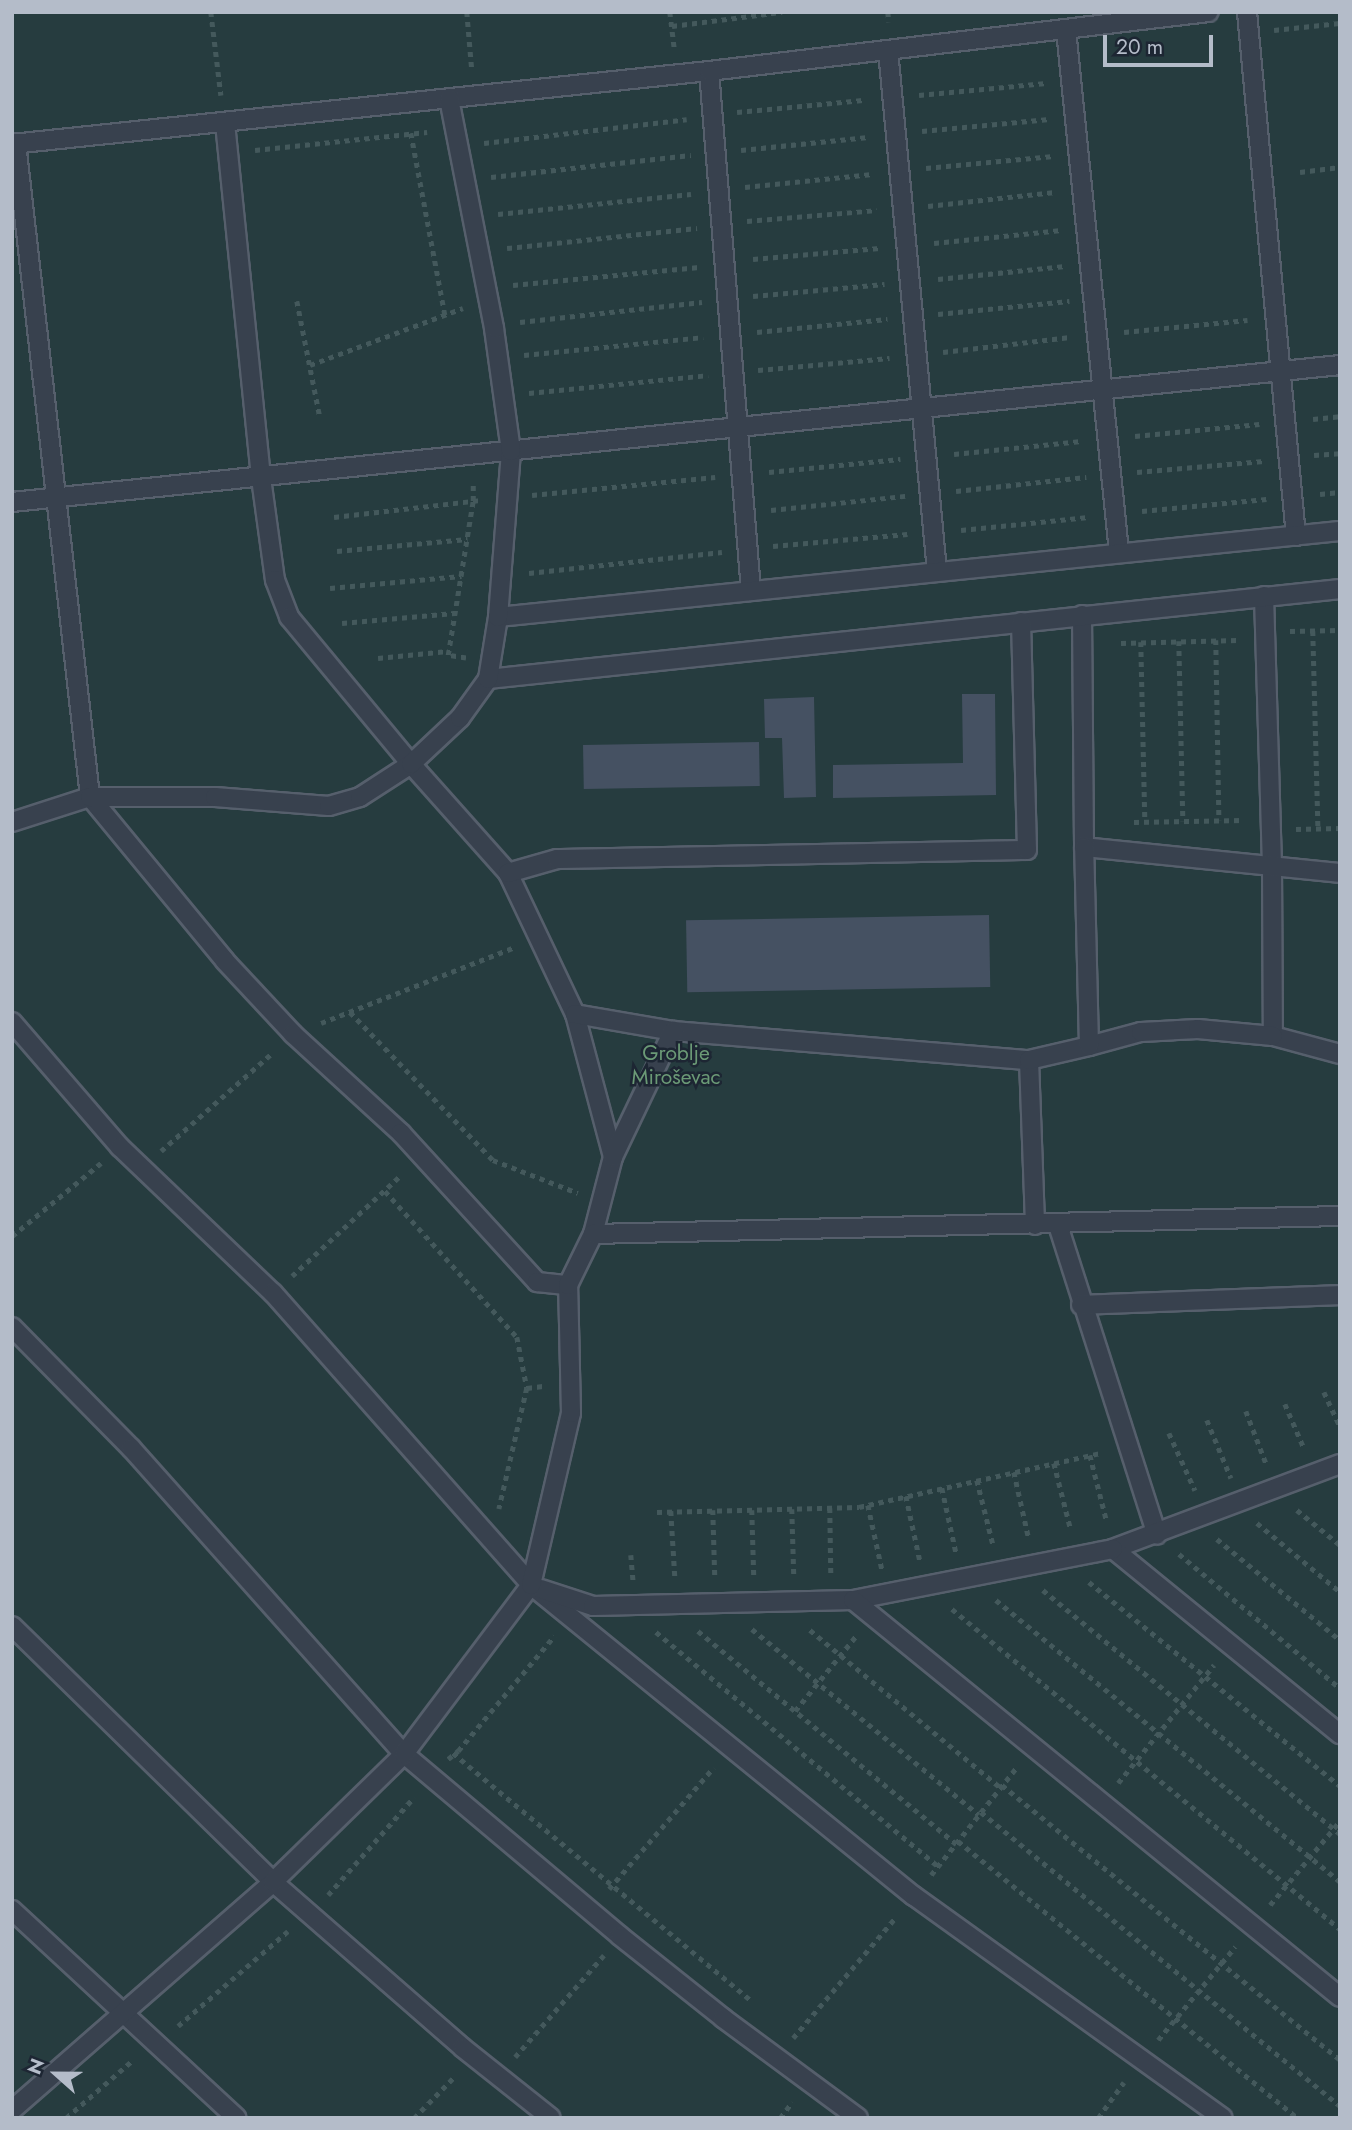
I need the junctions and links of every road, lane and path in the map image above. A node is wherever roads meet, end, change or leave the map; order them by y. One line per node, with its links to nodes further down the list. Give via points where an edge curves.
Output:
1 (211, 12): 20 (path)
2 (467, 12): 15 (path)
3 (670, 12): 8 (path)
4 (782, 12): 8 (path)
5 (1209, 12): 9 (lane)
6 (1247, 12): 10 (lane)
7 (1340, 23): 10 (path)
8 (672, 26): 13 (path)
9 (1066, 30): 11 (lane); 14 (lane)
10 (1249, 33): 54 (lane)
11 (888, 50): 12 (lane); 17 (lane)
12 (709, 71): 13 (lane); 18 (lane)
13 (678, 74): 15 (lane)
14 (1071, 80): 17 (path); 19 (lane)
15 (475, 95): 16 (lane)
16 (449, 98): 20 (lane); 23 (lane)
17 (892, 98): 18 (path); 22 (lane)
18 (712, 114): 23 (path); 26 (lane)
19 (1075, 117): 22 (path); 27 (lane)
20 (225, 123): 24 (lane); 25 (lane)
21 (411, 133): 23 (path); 25 (path); 47 (path)
22 (896, 134): 26 (path); 29 (lane)
23 (457, 137): 31 (lane)
24 (14, 144): 71 (lane)
25 (228, 153): 69 (lane)
26 (716, 153): 31 (path); 32 (lane)
27 (1079, 153): 29 (path); 33 (lane)
28 (1340, 167): 30 (path)
29 (899, 171): 32 (path); 34 (lane)
30 (1300, 172)
31 (465, 180): 35 (lane)
32 (719, 189): 35 (path); 36 (lane)
33 (1083, 189): 34 (path); 37 (lane)
34 (903, 208): 36 (path); 38 (lane)
35 (473, 217): 39 (lane)
36 (722, 225): 39 (path); 40 (lane)
37 (1086, 228): 38 (path); 41 (lane)
38 (906, 246): 40 (path); 42 (lane)
39 (478, 247): 43 (lane)
40 (726, 262): 43 (path); 44 (lane)
41 (1090, 264): 42 (path); 45 (lane)
42 (909, 282): 44 (path); 48 (lane)
43 (487, 293): 47 (path); 49 (lane)
44 (728, 299): 49 (path); 50 (lane)
45 (1094, 299): 48 (path); 55 (lane)
46 (297, 301): 52 (path)
47 (445, 315): 52 (path)
48 (912, 316): 50 (path); 56 (lane)
49 (494, 324): 51 (lane)
50 (732, 334): 51 (path); 60 (lane)
51 (498, 358): 62 (lane)
52 (310, 365): 58 (path)
53 (1340, 365): 54 (lane)
54 (1281, 371): 55 (lane); 59 (lane)
55 (1103, 388): 56 (lane); 61 (lane)
56 (921, 409): 60 (lane); 65 (lane)
57 (1340, 416): 59 (path)
58 (320, 417)
59 (1286, 421): 61 (path); 66 (lane)
60 (740, 427): 62 (lane); 67 (lane)
61 (1108, 439): 65 (path); 68 (lane)
62 (511, 451): 64 (lane); 72 (lane)
63 (1340, 453): 66 (path)
64 (473, 456): 69 (lane); 73 (path)
65 (926, 456): 67 (path); 70 (lane)
66 (1289, 458): 68 (path); 78 (lane)
67 (743, 475): 72 (path); 75 (lane)
68 (1112, 475): 70 (path); 81 (lane)
69 (261, 478): 71 (lane); 103 (lane, via 275,580 289,617)
70 (930, 493): 75 (path); 82 (lane)
71 (56, 497): 74 (lane); 104 (lane)
72 (507, 497): 73 (path); 90 (lane)
73 (473, 501): 76 (path); 79 (path)
74 (12, 502)
75 (746, 512): 86 (lane)
76 (334, 517)
77 (1340, 531): 78 (lane)
78 (1296, 536): 81 (lane)
79 (467, 539): 80 (path); 83 (path)
80 (337, 551)
81 (1119, 552): 82 (lane)
82 (937, 572): 86 (lane)
83 (461, 576): 84 (path); 88 (path)
84 (330, 588)
85 (1340, 589): 87 (lane)
86 (751, 591): 90 (lane)
87 (1264, 596): 89 (lane); 95 (lane)
88 (455, 613): 92 (path); 100 (path)
89 (1082, 615): 91 (lane); 99 (lane)
90 (498, 617): 102 (lane)
91 (1021, 622): 102 (lane); 115 (lane, via 1027,850 557,859)
92 (342, 623)
93 (1340, 630): 94 (path)
94 (1313, 631): 95 (path); 111 (path)
95 (1265, 635): 96 (path); 110 (lane)
96 (1216, 640): 97 (path); 105 (path)
97 (1179, 641): 98 (path); 107 (path)
98 (1141, 642): 99 (path); 106 (path)
99 (1082, 644): 113 (lane)
100 (448, 651): 101 (path); 102 (path, via 448,655)
101 (378, 658)
102 (489, 671): 103 (lane, via 460,718)
103 (411, 764): 104 (lane, via 360,797 329,806 215,797); 115 (lane)
104 (90, 797): 108 (lane); 126 (lane, via 225,961 293,1034)
105 (1219, 820): 107 (path); 110 (path)
106 (1144, 821): 107 (path); 109 (path)
107 (1183, 821)
108 (12, 822)
109 (1130, 822)
110 (1271, 825): 111 (path); 114 (lane)
111 (1318, 828): 112 (path)
112 (1340, 828)
113 (1084, 847): 114 (lane); 122 (lane)
114 (1272, 866): 116 (lane); 121 (lane)
115 (508, 873): 118 (lane)
116 (1340, 873)
117 (350, 1012): 129 (path, via 493,1160)
118 (575, 1014): 120 (lane); 127 (lane)
119 (12, 1022): 125 (lane)
120 (673, 1031): 124 (lane); 127 (lane)
121 (1273, 1036): 122 (lane, via 1198,1029 1141,1032); 123 (lane)
122 (1089, 1046): 124 (lane)
123 (1340, 1054)
124 (1029, 1060): 131 (lane)
125 (120, 1147): 134 (path); 136 (lane)
126 (422, 1156): 135 (lane, via 537,1282); 136 (path)
127 (613, 1157): 129 (lane)
128 (385, 1191): 161 (path, via 517,1337 527,1388)
129 (601, 1202): 133 (lane)
130 (1340, 1216): 132 (lane)
131 (1035, 1225): 132 (lane); 133 (lane)
132 (1058, 1225): 138 (lane)
133 (593, 1234): 135 (lane)
134 (12, 1236)
135 (568, 1285): 168 (lane, via 571,1413)
136 (274, 1293): 161 (lane)
137 (1340, 1295): 138 (lane)
138 (1081, 1305): 144 (lane)
139 (12, 1327): 193 (lane, via 131,1448)
140 (1324, 1392): 142 (path)
141 (1285, 1404): 148 (path)
142 (1340, 1426)
143 (1169, 1433): 159 (path)
144 (1128, 1447): 145 (path); 160 (lane)
145 (1090, 1455): 146 (path); 162 (path)
146 (1054, 1463): 147 (path); 164 (path)
147 (1014, 1472): 149 (path); 165 (path)
148 (1330, 1472): 159 (lane)
149 (977, 1480): 150 (path); 166 (path)
150 (942, 1488): 151 (path); 167 (path)
151 (906, 1496): 152 (path); 169 (path)
152 (868, 1505): 153 (path); 170 (path)
153 (830, 1508): 154 (path); 172 (path)
154 (792, 1509): 156 (path); 174 (path)
155 (713, 1510): 156 (path); 157 (path); 175 (path, via 715,1590)
156 (752, 1510): 173 (path)
157 (671, 1511): 158 (path); 176 (path)
158 (657, 1512)
159 (1201, 1518): 160 (lane); 181 (path)
160 (1157, 1535): 162 (lane); 186 (path)
161 (492, 1541): 168 (lane)
162 (1113, 1549): 164 (lane); 182 (lane)
163 (631, 1555): 177 (path)
164 (1069, 1558): 165 (lane); 184 (path)
165 (1035, 1564): 166 (lane)
166 (1008, 1570): 167 (lane); 187 (path)
167 (966, 1578): 169 (lane); 189 (path)
168 (531, 1585): 177 (lane, via 593,1606); 179 (lane); 193 (lane)
169 (925, 1586): 170 (lane); 194 (path)
170 (888, 1594): 171 (lane)
171 (853, 1600): 172 (lane); 178 (lane)
172 (832, 1601): 174 (lane)
173 (755, 1602): 174 (lane); 175 (lane)
174 (794, 1602): 183 (path, via 795,1616)
175 (720, 1603): 176 (lane); 185 (path)
176 (676, 1604): 177 (lane); 188 (path, via 677,1614)
177 (635, 1605): 202 (path, via 636,1615)
178 (873, 1616): 183 (path); 197 (lane)
179 (571, 1617): 191 (lane); 192 (path)
180 (12, 1626): 203 (lane)
181 (1340, 1640)
182 (1230, 1644): 184 (path); 190 (lane)
183 (840, 1656): 185 (path); 213 (path)
184 (1205, 1675): 187 (path); 196 (path)
185 (818, 1683): 188 (path); 214 (path)
186 (1340, 1688)
187 (1181, 1704): 189 (path); 199 (path)
188 (795, 1711): 218 (path)
189 (1158, 1734): 194 (path); 201 (path)
190 (1340, 1734)
191 (731, 1747): 206 (path); 223 (lane, via 914,1896)
192 (453, 1753): 195 (path); 206 (path)
193 (404, 1754): 195 (lane); 203 (lane)
194 (1135, 1762): 197 (path); 205 (path)
195 (431, 1777): 208 (lane); 209 (path)
196 (1340, 1786)
197 (1102, 1803): 210 (lane)
198 (1340, 1821): 199 (path)
199 (1333, 1829): 200 (path); 201 (path)
200 (1340, 1834)
201 (1310, 1857): 204 (path); 205 (path)
202 (939, 1866)
203 (273, 1882): 209 (lane); 217 (lane)
204 (1340, 1882)
205 (1286, 1886): 210 (path); 211 (path)
206 (611, 1887): 208 (path); 216 (path)
207 (12, 1910): 217 (lane)
208 (591, 1911): 212 (lane)
209 (311, 1915): 221 (path); 222 (lane)
210 (1252, 1926): 213 (path); 215 (lane)
211 (1340, 1929)
212 (620, 1936): 225 (path); 232 (lane)
213 (1222, 1964): 214 (path); 224 (path)
214 (1199, 1991): 218 (path); 226 (path)
215 (1340, 1997)
216 (752, 2001)
217 (123, 2016): 221 (lane); 227 (lane)
218 (1176, 2018): 223 (path); 235 (path)
219 (784, 2027): 220 (path)
220 (795, 2036)
221 (158, 2047): 228 (path, via 142,2052); 229 (lane)
222 (474, 2056): 225 (lane); 230 (path)
223 (1142, 2060): 233 (path); 234 (lane)
224 (1340, 2060)
225 (498, 2076): 231 (lane)
226 (1340, 2106)
227 (12, 2110)
228 (66, 2118)
229 (237, 2118)
230 (414, 2118)
231 (551, 2118)
232 (858, 2118)
233 (1098, 2118)
234 (1223, 2118)
235 (1298, 2118)

